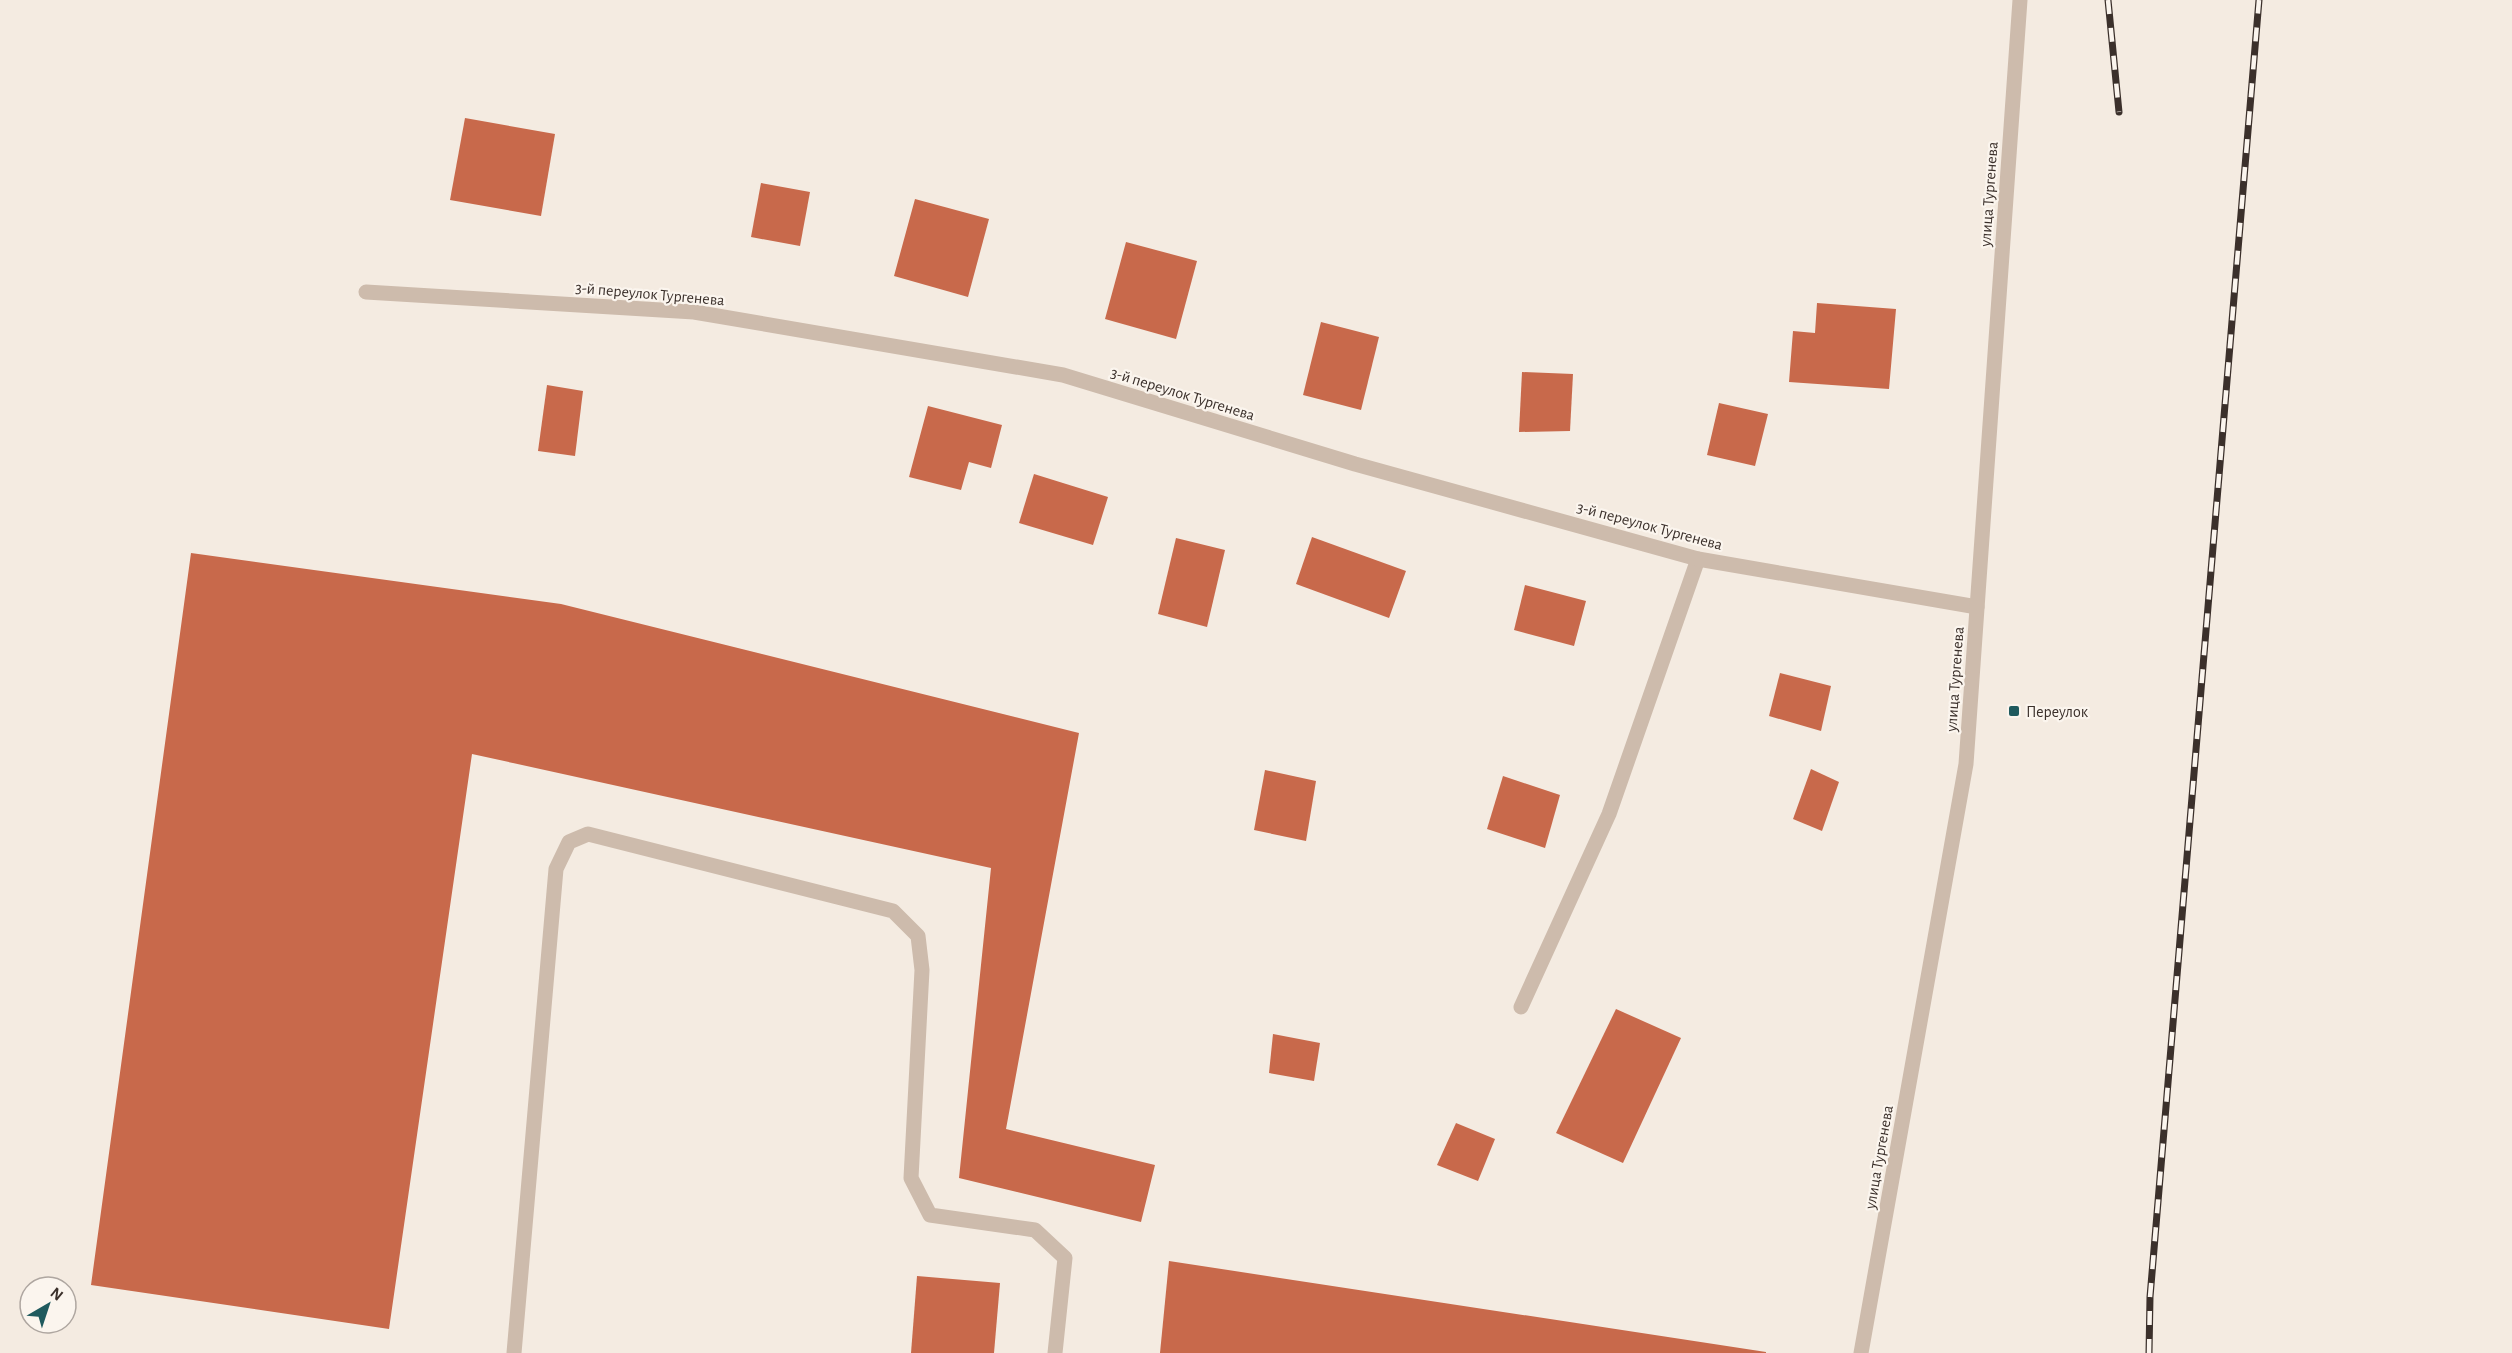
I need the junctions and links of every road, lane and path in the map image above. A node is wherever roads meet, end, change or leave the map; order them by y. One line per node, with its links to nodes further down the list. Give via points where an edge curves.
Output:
1 (2020, 0): 4 (street, улица Тургенева)
2 (366, 292): 3 (street, 3-й переулок Тургенева, via 694,312 1063,375 1354,464)
3 (1698, 559): 4 (street, 3-й переулок Тургенева); 5 (street, via 1609,814)
4 (1977, 607): 8 (street, улица Тургенева, via 1966,764)
5 (1521, 1007)
6 (514, 1353): 7 (street, via 556,869 569,842 588,834 893,911 918,936 922,970 911,1178 930,1215 1035,1230 1065,1258)
7 (1055, 1353)
8 (1862, 1353)

